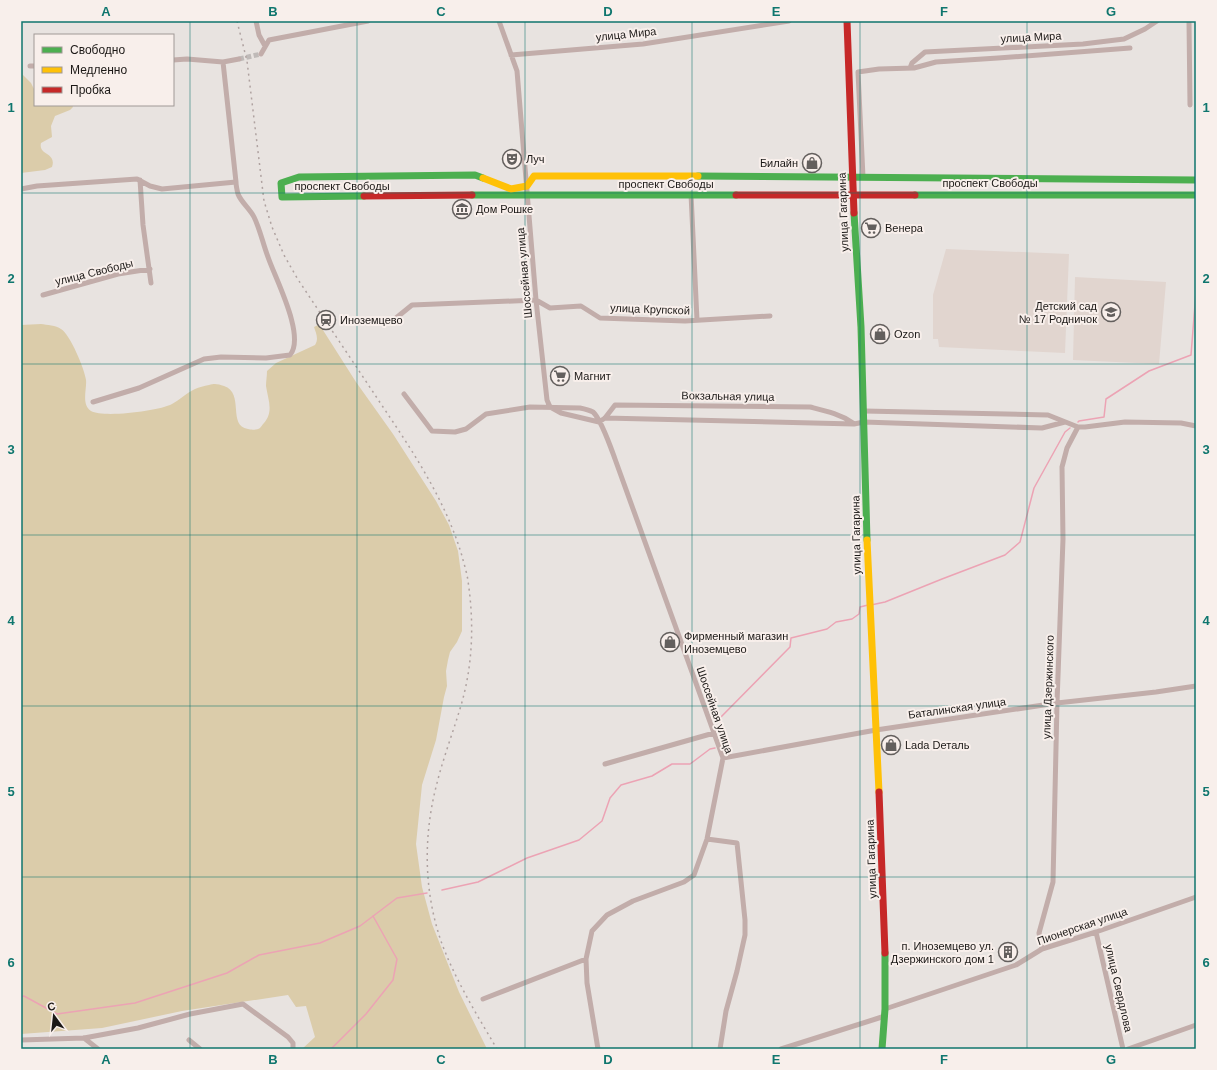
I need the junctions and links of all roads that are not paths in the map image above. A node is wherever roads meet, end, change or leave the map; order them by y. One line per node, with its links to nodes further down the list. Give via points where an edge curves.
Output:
1 (256, 21): 8 (street, via 258,35)
2 (368, 21): 8 (street, via 269,40)
3 (499, 21): 11 (street, Шоссейная улица)
4 (789, 21): 11 (street, улица Мира, via 643,44)
5 (847, 21): 18 (street, улица Гагарина)
6 (1157, 21): 15 (street, улица Мира, via 1124,39 1083,44 925,52)
7 (1189, 21): 16 (street)
8 (265, 46): 10 (street)
9 (1130, 48): 15 (street, улица Мира, via 936,62)
10 (260, 54)
11 (511, 56): 22 (street, Шоссейная улица, via 517,71)
12 (239, 58): 14 (street)
13 (174, 60): 14 (street)
14 (222, 62): 21 (street)
15 (910, 68): 17 (street, улица Мира, via 858,72)
16 (1190, 105)
17 (863, 177): 18 (street, проспект Свободы); 20 (street, проспект Свободы)
18 (853, 178): 22 (street, проспект Свободы, via 534,176); 26 (street, улица Гагарина)
19 (140, 180): 21 (street, via 162,189); 23 (street, via 108,180); 28 (street, улица Свободы, via 143,225)
20 (1196, 180)
21 (236, 182): 36 (street, via 238,195 254,217 288,305 294,329 293,352 290,355 266,358 204,359 139,388)
22 (527, 186): 25 (street, Шоссейная улица); 25 (street, проспект Свободы, via 511,189 475,175 299,177 281,183 282,197)
23 (21, 189)
24 (691, 194): 25 (street, проспект Свободы); 26 (street, проспект Свободы); 34 (street)
25 (527, 195): 31 (street, Шоссейная улица)
26 (854, 195): 27 (street, проспект Свободы); 38 (street, улица Гагарина)
27 (1196, 195)
28 (150, 269): 29 (street, улица Свободы); 30 (street, улица Свободы, via 118,274)
29 (151, 283)
30 (43, 295)
31 (536, 300): 33 (street, улица Крупской, via 412,305); 34 (street, улица Крупской, via 550,308 581,306 600,318); 37 (street, Шоссейная улица, via 547,400)
32 (770, 316): 34 (street, улица Крупской)
33 (396, 318)
34 (697, 320)
35 (404, 394): 37 (street, via 432,431 455,432 466,429 486,414 530,407)
36 (93, 402)
37 (550, 407): 40 (street, via 561,413); 40 (street, via 588,410 594,413)
38 (864, 411): 41 (street, улица Гагарина); 42 (street, via 1048,415)
39 (605, 418): 40 (street, Вокзальная улица); 43 (street); 43 (street, Вокзальная улица, via 615,405 810,407 844,416)
40 (599, 422): 49 (street, Шоссейная улица, via 616,459)
41 (864, 422): 42 (street, via 1042,428); 43 (street); 48 (street, улица Гагарина)
42 (1066, 422): 45 (street)
43 (854, 424)
44 (1196, 426): 45 (street, via 1181,423 1125,422)
45 (1078, 427): 47 (street, улица Дзержинского, via 1067,448 1062,467 1063,539)
46 (1196, 686): 47 (street, Баталинская улица)
47 (1057, 704): 48 (street, Баталинская улица); 55 (street, улица Дзержинского, via 1053,882 1039,933)
48 (876, 730): 50 (street, Баталинская улица); 58 (street, улица Гагарина, via 885,929)
49 (714, 733): 50 (street, Шоссейная улица); 51 (street)
50 (723, 758): 52 (street, Шоссейная улица)
51 (605, 764)
52 (707, 839): 56 (street, Шоссейная улица, via 694,874 684,882 633,900 607,915 592,931); 67 (street, via 737,843 745,920 745,935 726,1012)
53 (1196, 897): 54 (street, Пионерская улица)
54 (1096, 932): 55 (street, Пионерская улица); 70 (street, улица Свердлова)
55 (1042, 949): 58 (street, Пионерская улица, via 1016,965)
56 (586, 959): 57 (street); 66 (street, Шоссейная улица, via 587,983)
57 (484, 1000)
58 (885, 1012): 68 (street, Пионерская улица); 69 (street, улица Гагарина)
59 (1196, 1025): 71 (street)
60 (84, 1038): 61 (street); 63 (street); 65 (street, via 243,1004 288,1037 293,1043)
61 (21, 1040)
62 (189, 1040): 64 (street)
63 (98, 1049)
64 (200, 1049)
65 (293, 1049)
66 (598, 1049)
67 (720, 1049)
68 (781, 1049)
69 (882, 1049)
70 (1123, 1049)
71 (1128, 1049)

